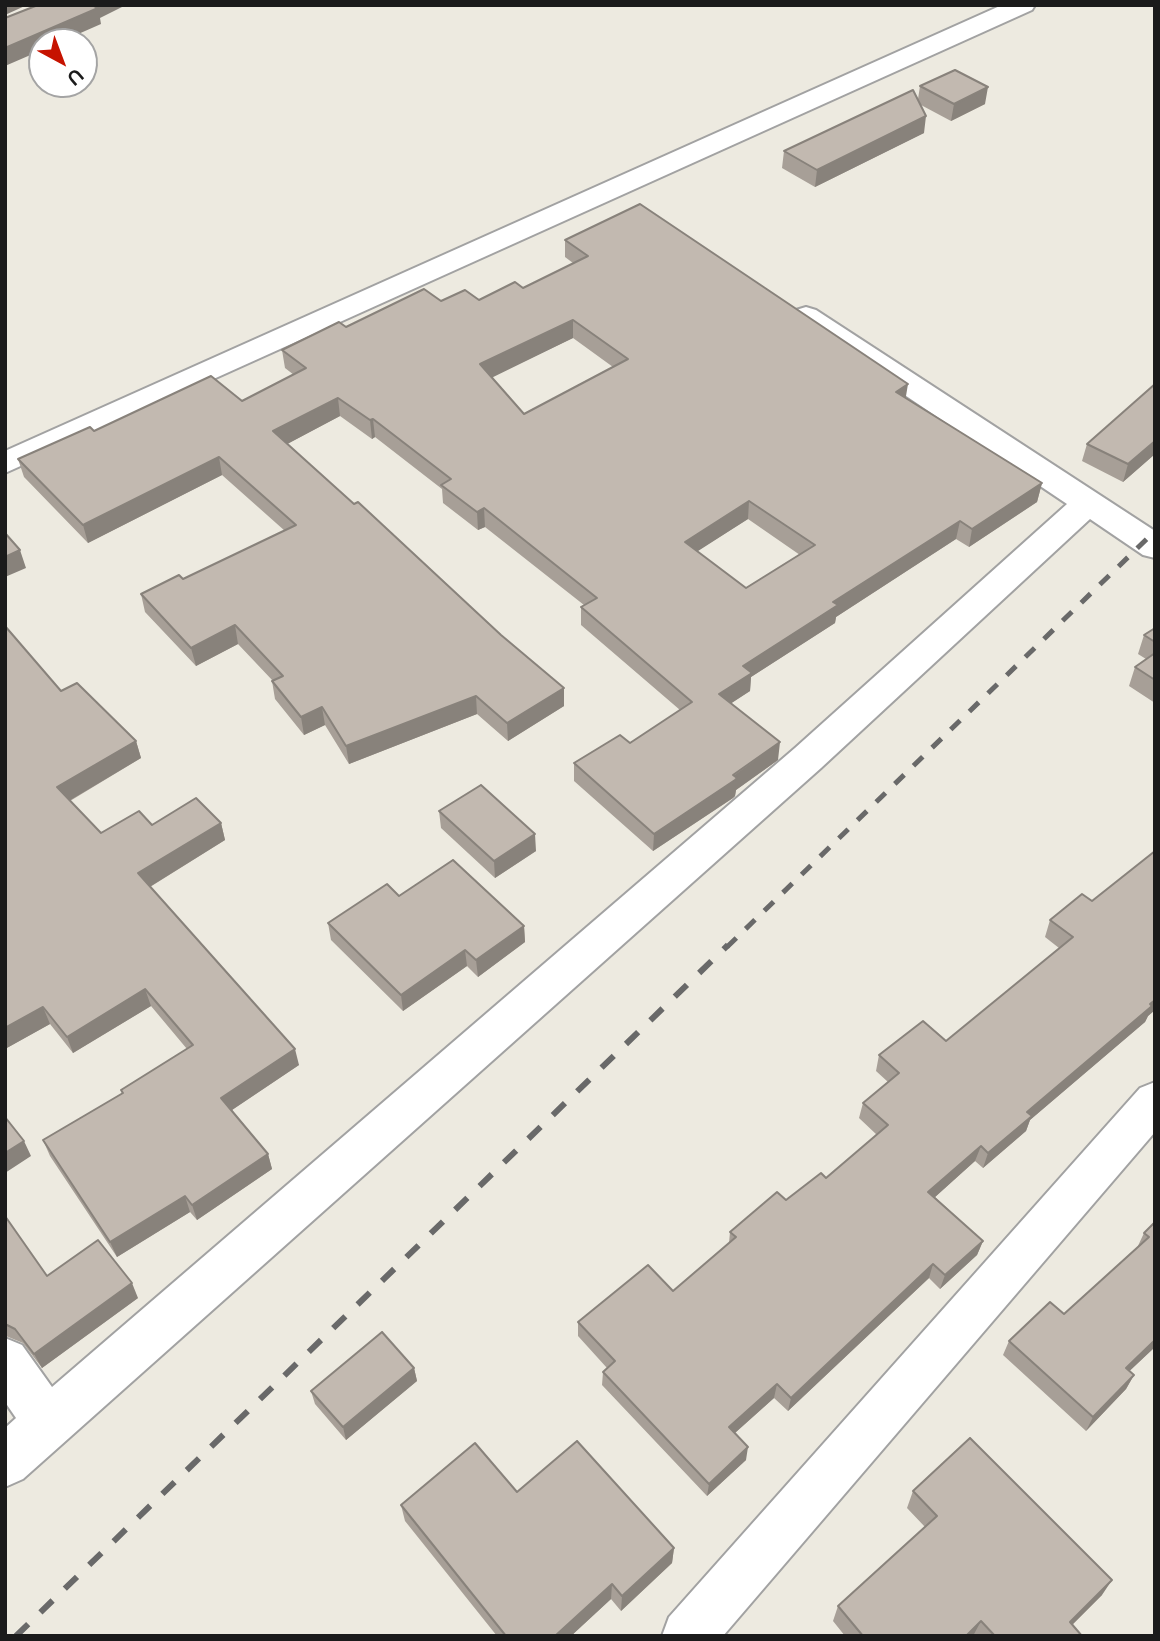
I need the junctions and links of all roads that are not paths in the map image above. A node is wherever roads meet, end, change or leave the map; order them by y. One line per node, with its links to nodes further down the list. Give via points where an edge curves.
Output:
1 (1023, 5): 3 (street, via 626,198 366,299)
2 (788, 304): 4 (street)
3 (5, 463)
4 (1089, 502): 5 (street); 8 (street, via 808,758)
5 (1155, 547)
6 (1155, 1101): 10 (street)
7 (5, 1361): 8 (street)
8 (48, 1422): 9 (street)
9 (5, 1462)
10 (688, 1636)

